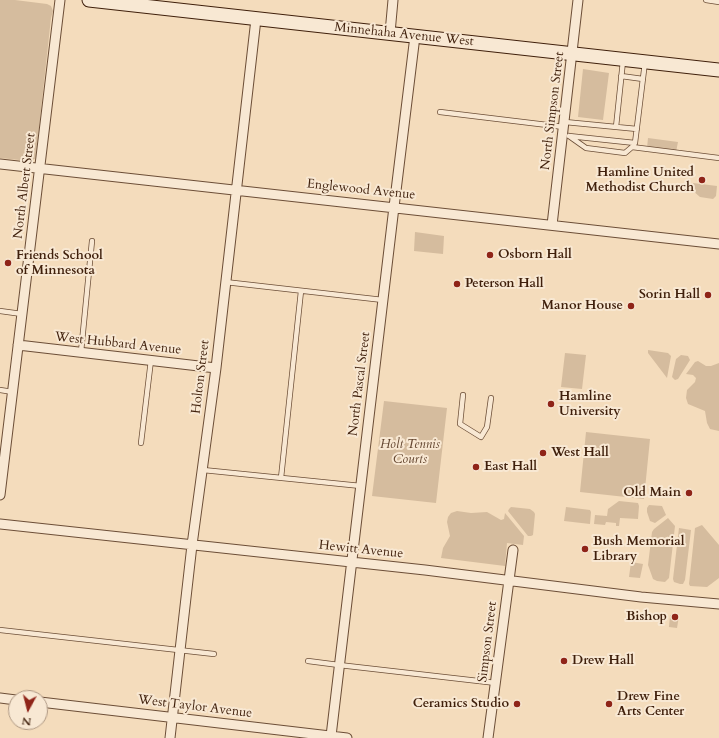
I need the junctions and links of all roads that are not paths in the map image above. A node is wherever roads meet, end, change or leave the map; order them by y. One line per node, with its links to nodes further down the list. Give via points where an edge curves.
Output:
1 (60, 0): 24 (street, North Albert Street)
2 (89, 0): 6 (street, Minnehaha Avenue West)
3 (393, 0): 9 (street)
4 (578, 0): 11 (street, North Simpson Street)
5 (706, 0): 7 (lane)
6 (123, 2): 8 (street, Minnehaha Avenue West)
7 (719, 2)
8 (256, 19): 9 (street, Minnehaha Avenue West); 25 (street, Holton Street)
9 (390, 33): 10 (street, Minnehaha Avenue West)
10 (415, 36): 11 (street, Minnehaha Avenue West); 26 (street, North Pascal Street)
11 (572, 54): 12 (street, Minnehaha Avenue West); 20 (street, North Simpson Street)
12 (623, 60): 13 (street, Minnehaha Avenue West); 15 (lane)
13 (645, 62): 14 (street, Minnehaha Avenue West); 16 (lane)
14 (719, 70)
15 (621, 76): 16 (lane); 18 (lane)
16 (643, 79): 19 (lane)
17 (440, 112): 20 (lane)
18 (616, 127): 19 (lane); 20 (lane)
19 (637, 129): 21 (lane)
20 (565, 130): 21 (lane); 21 (lane, via 586,148 625,153); 27 (street, North Simpson Street)
21 (634, 145): 22 (lane)
22 (719, 158)
23 (0, 164): 24 (street, Englewood Avenue)
24 (40, 168): 25 (street, Englewood Avenue); 34 (street, North Albert Street)
25 (236, 189): 26 (street, Englewood Avenue); 30 (street, Holton Street)
26 (394, 207): 27 (street, Englewood Avenue); 32 (street, North Pascal Street)
27 (552, 225): 29 (street, Englewood Avenue)
28 (92, 241): 36 (lane)
29 (719, 244)
30 (225, 282): 31 (lane); 38 (street, Holton Street)
31 (301, 291): 32 (lane); 45 (lane)
32 (382, 300): 46 (street, North Pascal Street)
33 (0, 311): 34 (lane)
34 (22, 314): 35 (street, North Albert Street)
35 (18, 345): 36 (street, West Hubbard Avenue); 40 (street, North Albert Street)
36 (81, 352): 37 (street, West Hubbard Avenue)
37 (151, 360): 38 (street, West Hubbard Avenue); 43 (lane)
38 (216, 368): 44 (street, Holton Street)
39 (0, 390): 40 (lane)
40 (13, 392): 47 (street, North Albert Street)
41 (463, 395): 42 (lane, via 460,424 482,437 487,427)
42 (491, 398)
43 (141, 443)
44 (203, 470): 45 (lane); 49 (street, Holton Street)
45 (281, 478): 46 (lane)
46 (361, 486): 51 (street, North Pascal Street)
47 (0, 495)
48 (0, 524): 49 (street, Hewitt Avenue)
49 (192, 545): 51 (street, Hewitt Avenue); 55 (street, Holton Street)
50 (513, 550): 52 (street, Simpson Street)
51 (352, 562): 52 (street, Hewitt Avenue); 58 (street, North Pascal Street)
52 (509, 580): 53 (street, Hewitt Avenue); 59 (street, Simpson Street)
53 (719, 604)
54 (0, 630): 55 (lane)
55 (180, 650): 56 (lane); 61 (street, Holton Street)
56 (214, 654)
57 (308, 661): 58 (lane)
58 (340, 665): 59 (lane); 62 (street, North Pascal Street)
59 (496, 683): 65 (street, Simpson Street)
60 (48, 703): 61 (street, West Taylor Avenue)
61 (172, 718): 62 (street, West Taylor Avenue); 63 (street, Holton Street)
62 (331, 736): 64 (street, West Taylor Avenue)
63 (170, 738)
64 (347, 738)
65 (488, 738)

